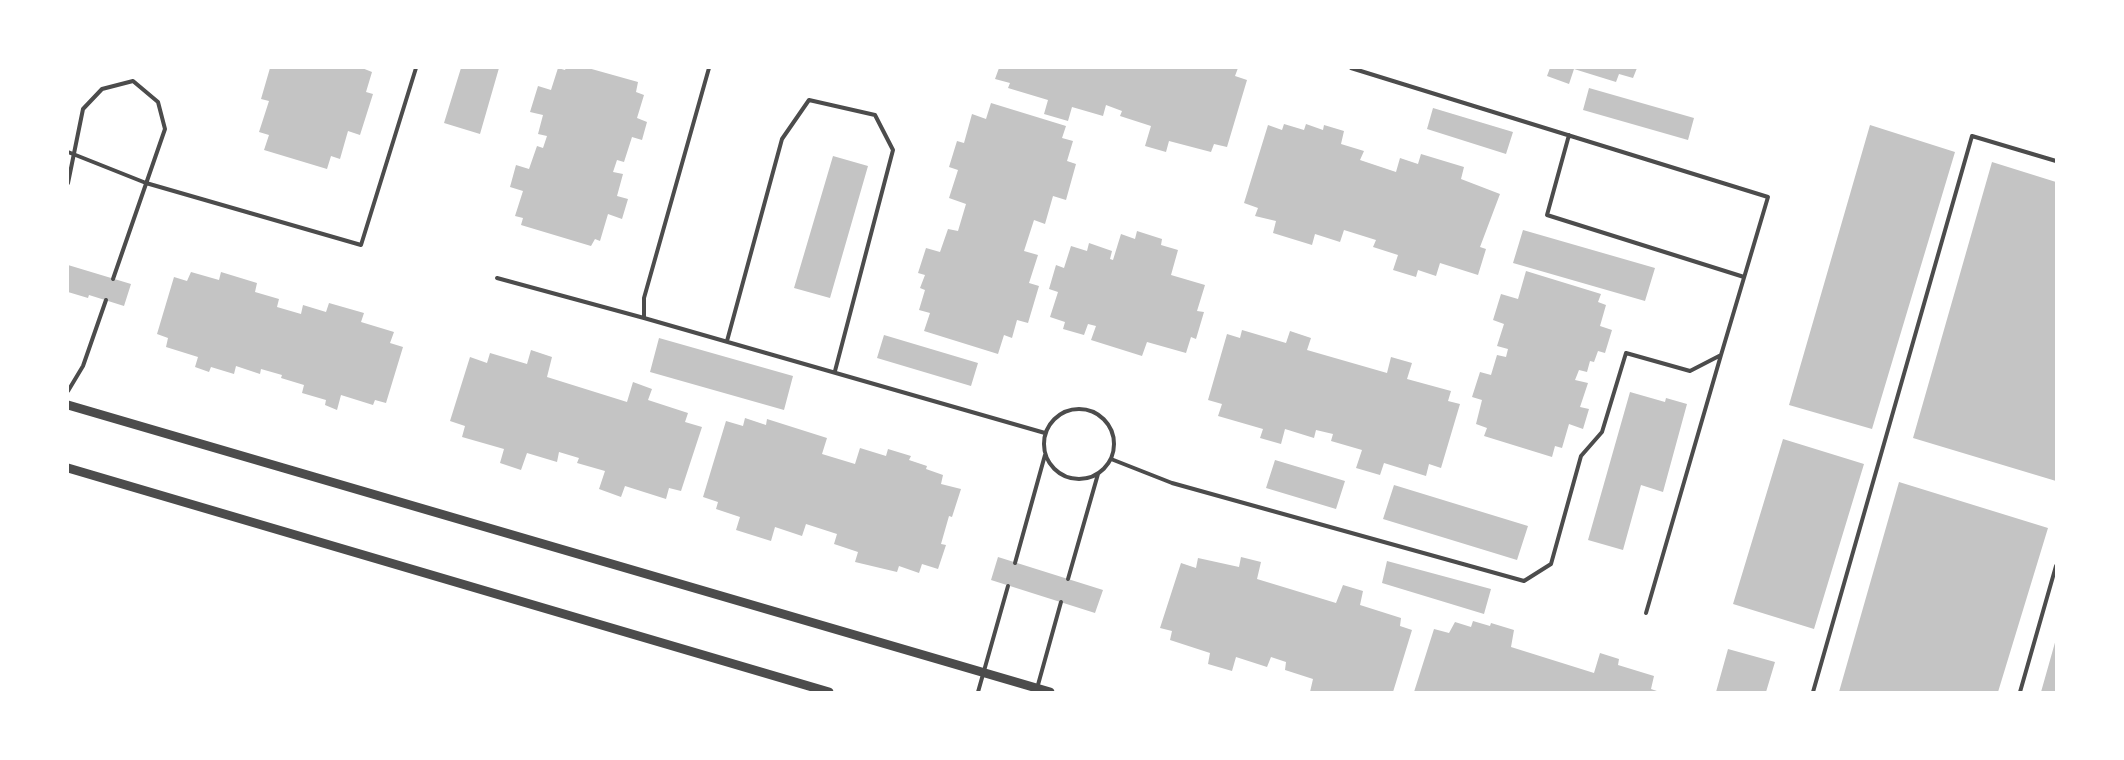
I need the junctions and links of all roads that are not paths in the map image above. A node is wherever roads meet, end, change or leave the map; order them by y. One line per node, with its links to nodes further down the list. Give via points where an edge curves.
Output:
1 (416, 68): 9 (lane, via 361,245)
2 (709, 68): 14 (lane, via 644,298)
3 (1351, 68): 4 (lane)
4 (1569, 135): 10 (lane, via 1547,215); 10 (lane, via 1768,197)
5 (68, 152): 6 (lane)
6 (74, 154): 8 (lane); 9 (lane); 9 (lane, via 82,109 102,89 133,81 158,102 165,129)
7 (2056, 161): 36 (lane, via 1972,136)
8 (68, 183)
9 (146, 183): 11 (lane)
10 (1744, 277): 16 (lane)
11 (113, 278)
12 (497, 278): 14 (lane)
13 (106, 300): 18 (lane, via 83,366)
14 (644, 318): 15 (lane)
15 (727, 341): 17 (lane); 17 (lane, via 782,139 809,100 876,115 893,150)
16 (1721, 354): 22 (lane, via 1690,371 1626,353 1602,432 1581,456 1551,564 1524,580 1172,484); 30 (lane)
17 (835, 371): 20 (lane)
18 (68, 391)
19 (68, 405): 31 (street)
20 (1045, 433): 21 (lane); 22 (lane, via 1059,415 1069,410 1094,412 1112,432 1114,446)
21 (1045, 456): 24 (lane, via 1060,474 1070,478 1082,480); 25 (lane)
22 (1111, 459): 24 (lane)
23 (68, 468): 33 (street)
24 (1098, 474): 27 (lane)
25 (1015, 563)
26 (2056, 566): 37 (lane)
27 (1068, 579)
28 (1008, 586): 31 (lane)
29 (1061, 602): 32 (lane)
30 (1646, 614)
31 (984, 673): 32 (street); 34 (lane)
32 (1036, 690): 35 (street)
33 (829, 692)
34 (978, 692)
35 (1050, 692)
36 (1813, 692)
37 (2020, 692)

